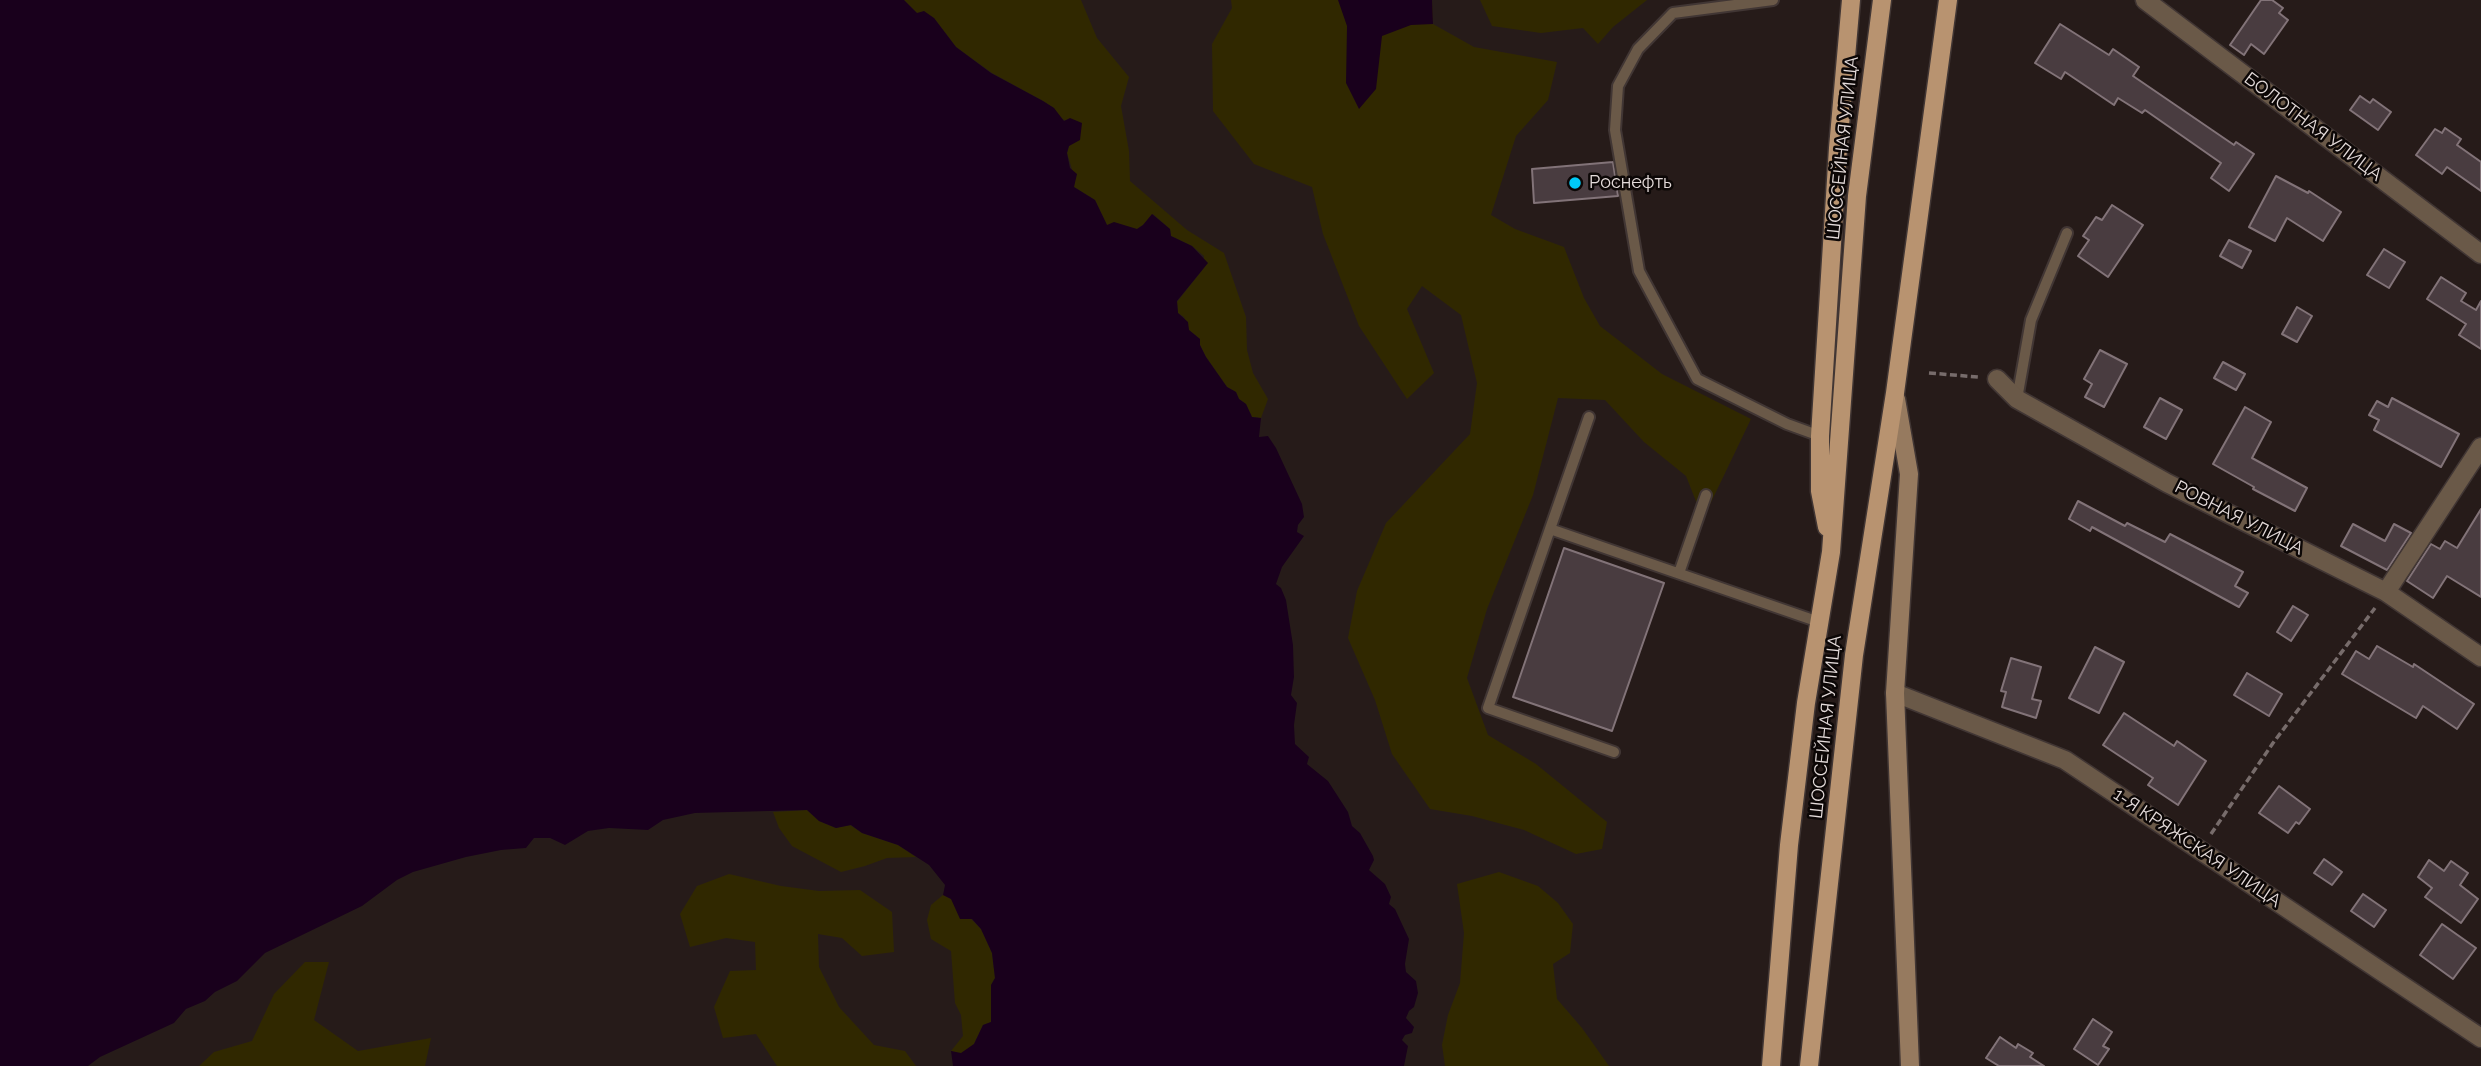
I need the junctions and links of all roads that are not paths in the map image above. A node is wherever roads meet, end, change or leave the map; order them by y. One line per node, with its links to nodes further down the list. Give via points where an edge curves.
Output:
1 (1773, 0): 12 (lane, via 1673,13 1638,49 1618,86 1615,130 1639,271 1697,379)
2 (1851, 0): 12 (main road, ШОССЕЙНАЯ УЛИЦА)
3 (1882, 0): 16 (main road, ШОССЕЙНАЯ УЛИЦА, via 1857,196)
4 (1948, 0): 9 (main road, ШОССЕЙНАЯ УЛИЦА)
5 (2145, 0): 7 (street, БОЛОТНАЯ УЛИЦА)
6 (2067, 233): 10 (lane, via 2031,320)
7 (2481, 254)
8 (1997, 379): 10 (street, РОВНАЯ УЛИЦА)
9 (1895, 393): 21 (main road, ШОССЕЙНАЯ УЛИЦА, via 1909,474); 25 (main road, ШОССЕЙНАЯ УЛИЦА, via 1854,655)
10 (2017, 399): 18 (street, РОВНАЯ УЛИЦА, via 2167,482)
11 (1589, 417): 15 (lane)
12 (1820, 436): 16 (main road, ШОССЕЙНАЯ УЛИЦА, via 1820,491)
13 (2481, 447): 18 (street)
14 (1706, 495): 17 (lane)
15 (1550, 529): 17 (lane); 22 (lane, via 1488,708)
16 (1831, 552): 19 (main road, ШОССЕЙНАЯ УЛИЦА)
17 (1679, 573): 19 (lane)
18 (2386, 592): 20 (street, РОВНАЯ УЛИЦА)
19 (1819, 622): 24 (main road, ШОССЕЙНАЯ УЛИЦА, via 1789,845)
20 (2481, 657)
21 (1895, 693): 23 (street, 1-Я КРЯЖСКАЯ УЛИЦА, via 2065,760); 26 (main road, ШОССЕЙНАЯ УЛИЦА)
22 (1614, 752)
23 (2481, 1038)
24 (1771, 1066)
25 (1810, 1066)
26 (1909, 1066)

